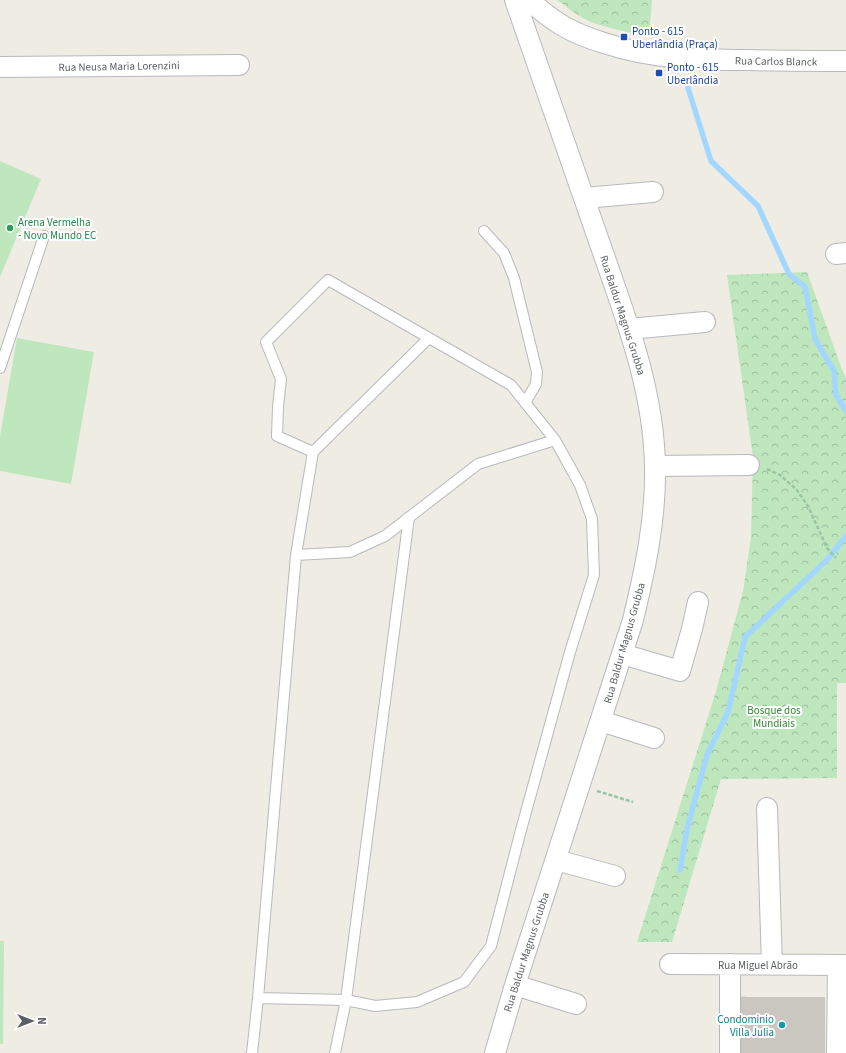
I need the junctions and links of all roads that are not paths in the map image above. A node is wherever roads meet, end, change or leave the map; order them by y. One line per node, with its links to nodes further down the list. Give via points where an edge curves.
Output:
1 (515, 0): 7 (street, Rua Baldur Magnus Grubba)
2 (528, 0): 3 (street, Rua Carlos Blanck, via 564,27 597,41 644,54 706,60)
3 (846, 61)
4 (239, 65): 5 (street, Rua Neusa Maria Lorenzini)
5 (0, 67)
6 (653, 192): 7 (street)
7 (584, 198): 11 (street, Rua Baldur Magnus Grubba)
8 (484, 230): 14 (lane, via 504,253 514,278 537,372 536,384)
9 (44, 236): 13 (lane)
10 (705, 322): 11 (street)
11 (629, 329): 18 (street, Rua Baldur Magnus Grubba, via 650,408)
12 (430, 338): 14 (lane, via 511,385); 16 (lane); 16 (lane, via 328,280 266,342 281,379 277,436)
13 (0, 368)
14 (525, 403): 15 (lane)
15 (555, 440): 19 (lane, via 478,464); 34 (lane, via 580,485 592,518 594,574 529,800 492,946 464,982 417,1002 375,1006)
16 (313, 452): 20 (lane)
17 (749, 465): 18 (street)
18 (655, 466): 22 (street, Rua Baldur Magnus Grubba, via 652,525 647,556 633,620)
19 (409, 517): 20 (lane, via 385,536 350,552); 34 (lane)
20 (296, 555): 33 (lane)
21 (698, 602): 22 (street, via 680,671)
22 (622, 654): 23 (street, Rua Baldur Magnus Grubba)
23 (601, 721): 24 (street); 26 (street, Rua Baldur Magnus Grubba)
24 (654, 738)
25 (767, 808): 30 (street)
26 (556, 860): 27 (street); 32 (street, Rua Baldur Magnus Grubba)
27 (615, 876)
28 (670, 964): 29 (street, Rua Miguel Abrão)
29 (730, 964): 30 (street, Rua Miguel Abrão); 39 (street)
30 (772, 965): 31 (street, Rua Miguel Abrão)
31 (842, 965): 40 (street)
32 (515, 985): 35 (street); 38 (street, Rua Baldur Magnus Grubba)
33 (258, 998): 34 (lane); 36 (lane)
34 (346, 1000): 37 (lane)
35 (576, 1004)
36 (252, 1053)
37 (335, 1053)
38 (495, 1053)
39 (730, 1053)
40 (837, 1053)

